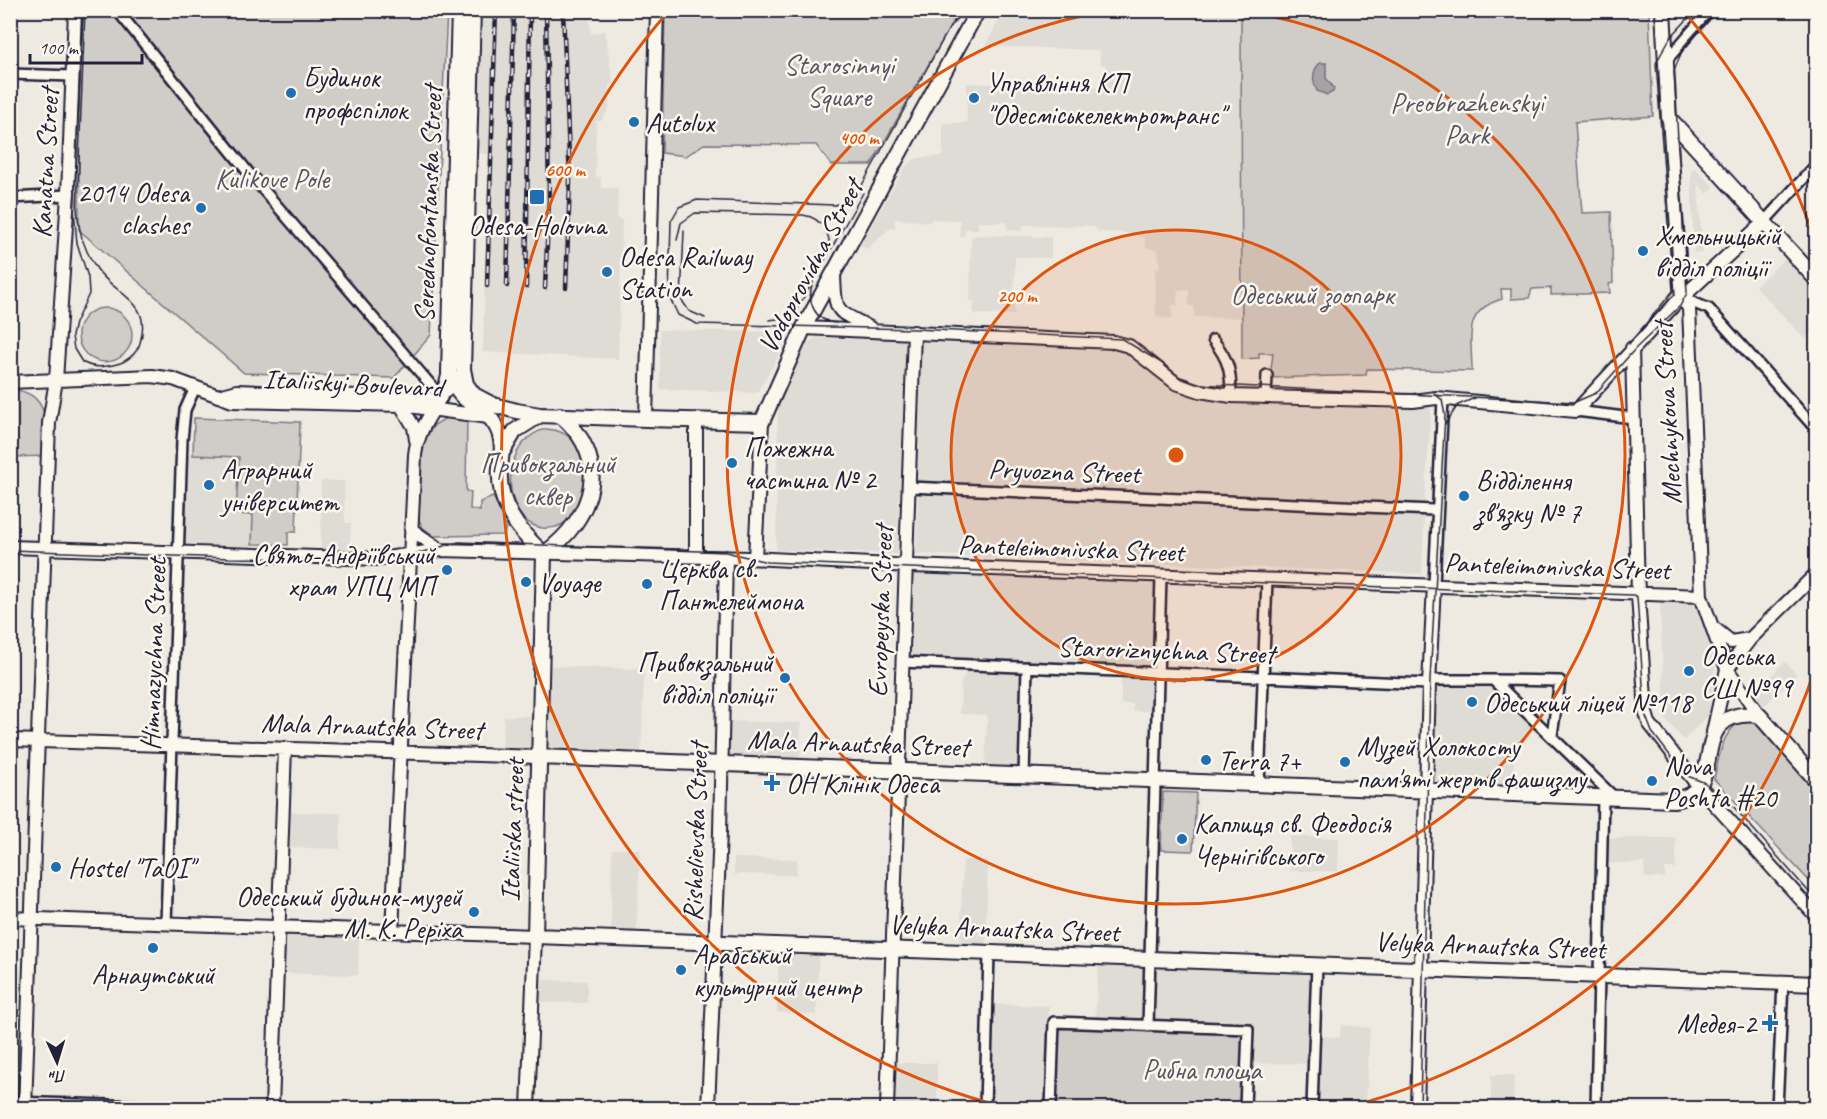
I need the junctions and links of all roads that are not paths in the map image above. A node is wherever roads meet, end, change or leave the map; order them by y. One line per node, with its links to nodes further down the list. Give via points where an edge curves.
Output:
1 (75, 10): 11 (main road, Kanatna Street)
2 (117, 10): 30 (street, via 248,172)
3 (459, 10): 30 (main road, Serednofontanska Street)
4 (473, 10): 25 (main road, Serednofontanska Street)
5 (657, 10): 41 (main road)
6 (978, 10): 17 (main road, Vodoprovidna Street)
7 (1663, 10): 9 (main road, Mechnykova Street)
8 (1710, 10): 9 (street)
9 (1664, 64): 12 (main road, Mechnykova Street)
10 (10, 74): 11 (street)
11 (73, 75): 14 (main road, Kanatna Street)
12 (1669, 118): 16 (main road); 19 (main road, Mechnykova Street)
13 (1816, 165): 16 (street)
14 (68, 195): 15 (street); 27 (main road, Kanatna Street)
15 (10, 198)
16 (1763, 223): 18 (main road); 19 (main road)
17 (834, 274): 20 (main road, Vodoprovidna Street); 21 (main road, via 839,311)
18 (1816, 279)
19 (1682, 298): 24 (main road); 45 (street, via 1709,309); 66 (main road, Mechnykova Street, via 1689,308)
20 (804, 328): 21 (main road); 44 (main road, Vodoprovidna Street)
21 (874, 330): 22 (main road)
22 (914, 332): 31 (main road, via 1114,342 1130,346 1176,383); 48 (main road, Evropeyska Street)
23 (1213, 340): 31 (street, via 1226,356 1232,377)
24 (1632, 348): 36 (main road); 40 (main road)
25 (463, 369): 30 (main road); 37 (main road, via 469,389 481,400)
26 (1267, 375): 32 (street)
27 (56, 380): 28 (main road, Italiiskyi Boulevard); 29 (main road, Italiiskyi Boulevard, via 152,376); 52 (main road, Kanatna Street, via 49,423)
28 (10, 382)
29 (195, 388): 34 (main road, Italiiskyi Boulevard, via 216,397 249,401); 54 (street, Himnazychna Street, via 185,410 183,430)
30 (446, 389): 34 (main road, via 431,399); 35 (main road); 39 (main road)
31 (1231, 394): 32 (main road)
32 (1266, 395): 33 (main road)
33 (1443, 399): 36 (main road); 42 (street)
34 (399, 401): 35 (main road, Italiiskyi Boulevard); 46 (main road, via 414,427)
35 (435, 410): 39 (main road, Italiiskyi Boulevard); 46 (main road)
36 (1576, 411): 40 (street)
37 (540, 414): 38 (main road); 47 (main road, via 515,431)
38 (560, 415): 41 (main road); 56 (main road, via 585,442 592,482 577,522 563,540)
39 (488, 417): 47 (main road, via 497,428)
40 (1633, 418): 65 (main road)
41 (646, 419): 43 (main road)
42 (1442, 419): 49 (street, via 1436,426); 64 (street)
43 (696, 421): 44 (main road); 57 (main road)
44 (762, 422): 59 (main road)
45 (1816, 429)
46 (416, 441): 50 (main road)
47 (502, 451): 56 (main road, via 500,485 504,501 519,529)
48 (909, 487): 49 (street, Pryvozna Street); 60 (main road, Evropeyska Street)
49 (1433, 510): 64 (street, via 1430,576)
50 (411, 530): 53 (main road); 55 (main road)
51 (10, 547): 52 (main road, Panteleimonivska Street)
52 (47, 548): 54 (main road, Panteleimonivska Street); 80 (main road, Kanatna Street, via 39,622)
53 (440, 550): 55 (main road, Panteleimonivska Street); 56 (main road, Panteleimonivska Street)
54 (179, 554): 55 (main road, Panteleimonivska Street, via 380,559); 81 (street, Himnazychna Street)
55 (408, 554): 83 (main road)
56 (544, 554): 57 (main road, Panteleimonivska Street); 84 (main road, Italiiska street)
57 (696, 557): 58 (main road, Panteleimonivska Street)
58 (726, 557): 59 (main road, Panteleimonivska Street); 85 (main road, Rishelievska Street)
59 (755, 558): 60 (main road, Panteleimonivska Street)
60 (905, 566): 62 (main road, Panteleimonivska Street); 69 (main road, Evropeyska Street)
61 (1816, 574): 68 (main road)
62 (1161, 576): 63 (main road, Panteleimonivska Street); 72 (street)
63 (1267, 580): 64 (main road, Panteleimonivska Street); 73 (street)
64 (1434, 585): 65 (main road, Panteleimonivska Street); 75 (main road)
65 (1638, 593): 66 (main road, Panteleimonivska Street); 91 (main road, via 1649,723)
66 (1701, 596): 67 (main road, Mechnykova Street)
67 (1708, 617): 68 (main road, via 1725,640 1739,643); 71 (main road, Mechnykova Street)
68 (1750, 639): 71 (main road)
69 (902, 662): 70 (street, Staroriznychna Street); 86 (main road, Evropeyska Street)
70 (1027, 667): 72 (street, Staroriznychna Street); 87 (street)
71 (1727, 669): 76 (main road, Mechnykova Street); 77 (main road)
72 (1158, 672): 73 (street, Staroriznychna Street); 89 (street)
73 (1263, 676): 75 (street, Staroriznychna Street); 90 (street)
74 (1493, 680): 75 (street, Staroriznychna Street, via 1430,680); 78 (street); 78 (street, Staroriznychna Street, via 1560,681)
75 (1429, 684): 92 (main road)
76 (1759, 716): 77 (main road, via 1729,719); 88 (main road, Mechnykova Street)
77 (1713, 732): 91 (main road)
78 (1552, 735): 93 (street)
79 (10, 740): 80 (main road, Mala Arnautska Street)
80 (39, 741): 81 (main road, Mala Arnautska Street); 96 (main road, Kanatna Street)
81 (173, 745): 82 (main road, Mala Arnautska Street); 97 (street, Himnazychna Street)
82 (285, 748): 83 (main road, Mala Arnautska Street); 98 (main road)
83 (400, 752): 84 (main road, Mala Arnautska Street); 99 (main road)
84 (539, 757): 85 (main road, Mala Arnautska Street); 100 (main road, Italiiska street)
85 (722, 763): 86 (main road, Mala Arnautska Street); 101 (main road, Rishelievska Street)
86 (898, 771): 87 (main road, Mala Arnautska Street); 102 (main road, Evropeyska Street)
87 (1024, 775): 89 (main road, Mala Arnautska Street)
88 (1816, 780)
89 (1153, 782): 90 (main road, Mala Arnautska Street); 104 (street)
90 (1259, 785): 92 (main road, Mala Arnautska Street)
91 (1699, 787): 93 (main road, Mala Arnautska Street, via 1674,800); 94 (main road)
92 (1426, 790): 93 (main road, Mala Arnautska Street); 106 (main road)
93 (1609, 798): 107 (street)
94 (1816, 916)
95 (10, 918): 96 (main road, Velyka Arnautska Street)
96 (33, 918): 97 (main road, Velyka Arnautska Street); 112 (main road, Kanatna Street)
97 (166, 924): 98 (main road, Velyka Arnautska Street)
98 (278, 927): 99 (main road, Velyka Arnautska Street); 114 (main road)
99 (392, 931): 100 (main road, Velyka Arnautska Street)
100 (535, 936): 101 (main road, Velyka Arnautska Street); 115 (main road, Italiiska street)
101 (714, 943): 102 (main road, Velyka Arnautska Street); 116 (main road, Rishelievska Street)
102 (892, 949): 103 (main road, Velyka Arnautska Street); 117 (main road, Evropeyska Street)
103 (989, 952): 104 (main road, Velyka Arnautska Street); 118 (street)
104 (1148, 958): 105 (main road, Velyka Arnautska Street); 110 (street)
105 (1317, 964): 106 (main road, Velyka Arnautska Street); 121 (street)
106 (1420, 968): 107 (main road, Velyka Arnautska Street); 122 (main road)
107 (1601, 975): 108 (main road, Velyka Arnautska Street); 123 (street)
108 (1783, 983): 109 (main road, Velyka Arnautska Street); 124 (street)
109 (1816, 984)
110 (1148, 1026): 119 (street, via 1054,1022); 120 (street, via 1248,1029)
111 (10, 1102): 112 (street)
112 (25, 1106): 113 (street)
113 (210, 1108)
114 (272, 1108)
115 (528, 1108)
116 (708, 1108)
117 (886, 1108)
118 (985, 1108)
119 (1051, 1108)
120 (1245, 1108)
121 (1312, 1108)
122 (1417, 1108)
123 (1596, 1108)
124 (1777, 1108)

